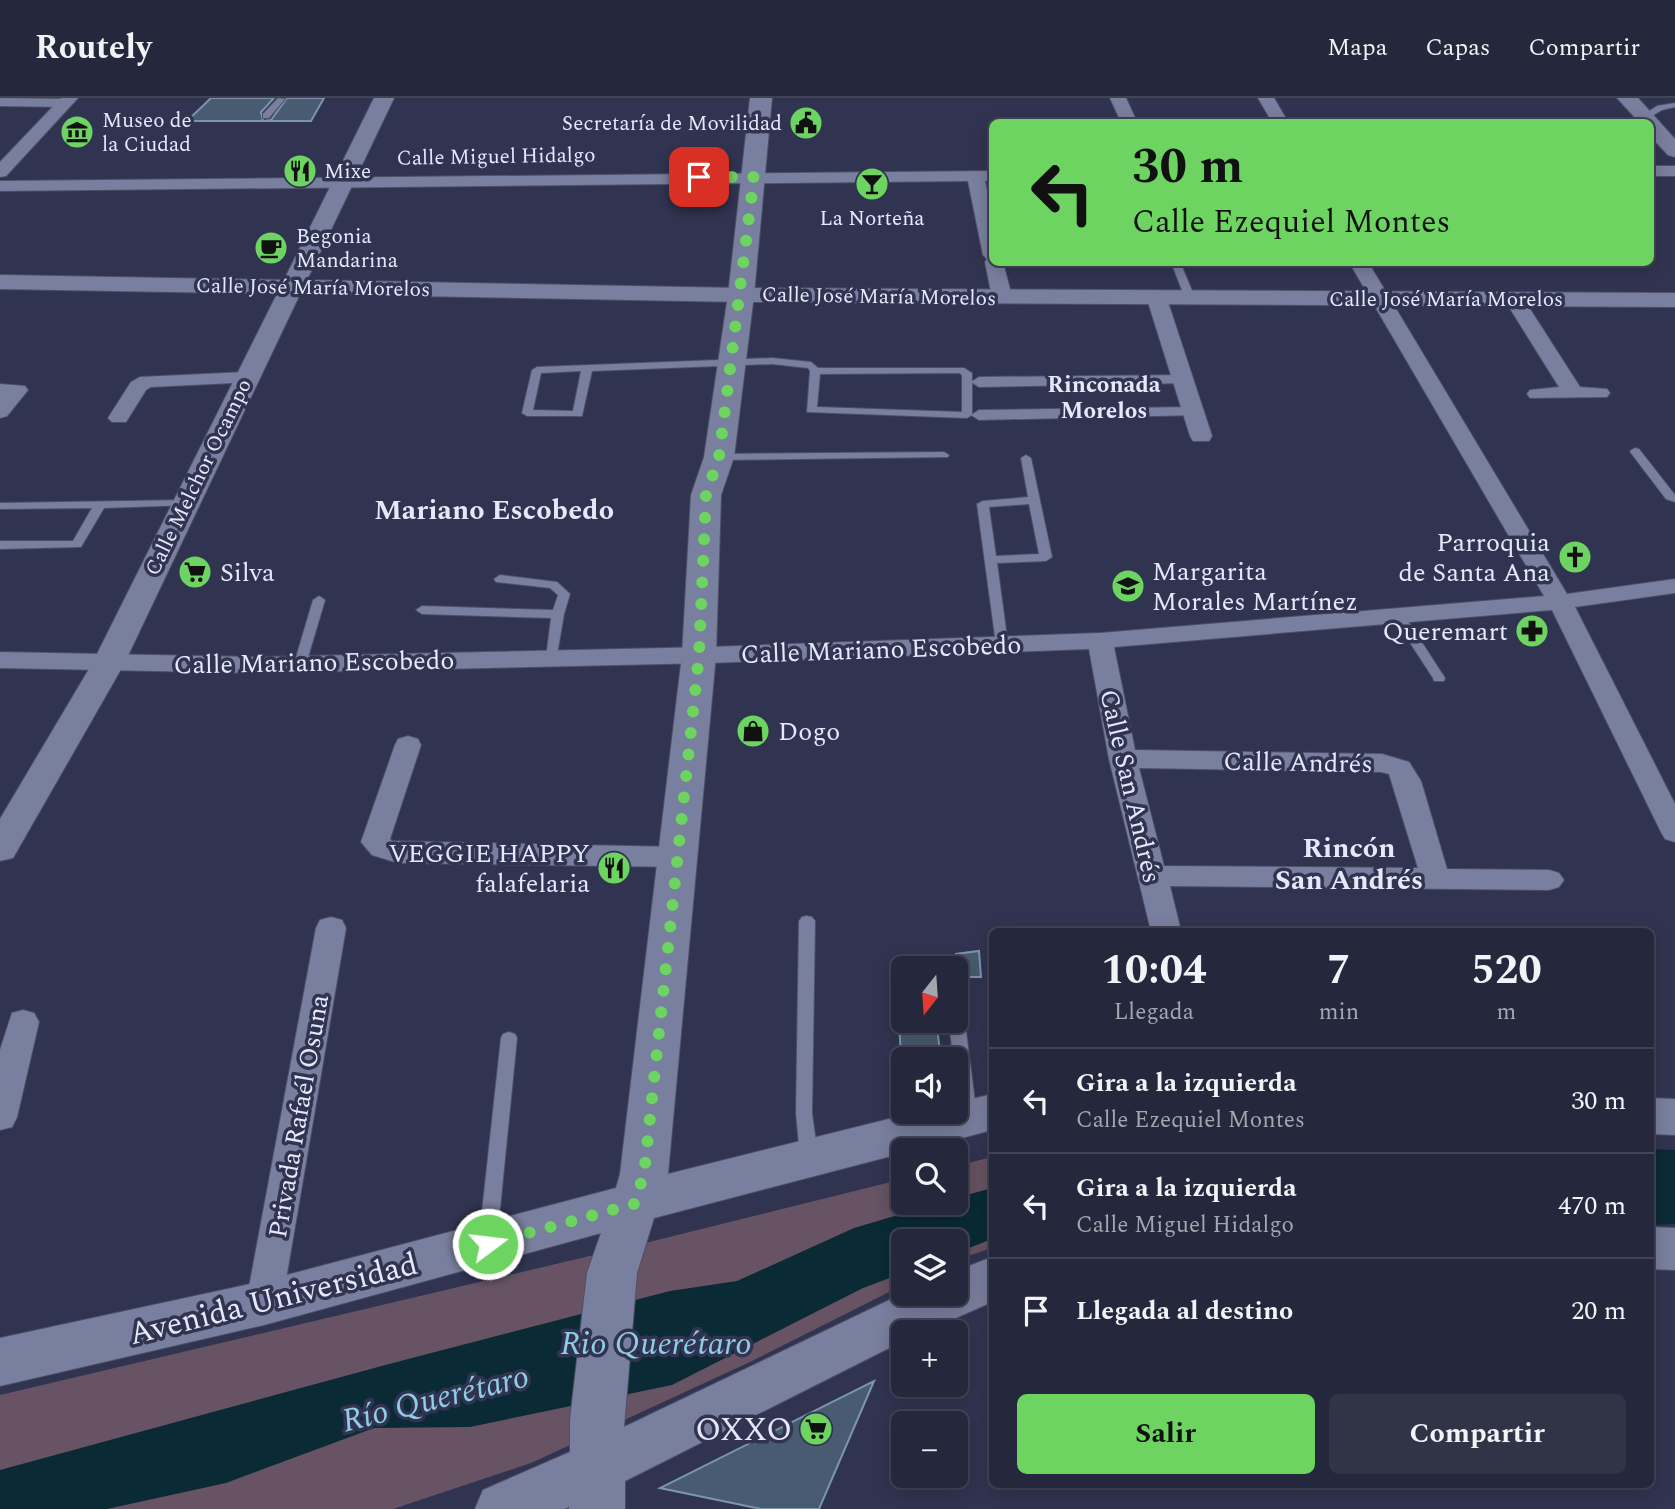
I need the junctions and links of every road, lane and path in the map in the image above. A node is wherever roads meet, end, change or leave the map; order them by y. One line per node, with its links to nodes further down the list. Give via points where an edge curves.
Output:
1 (384, 98): 22 (street, Calle Melchor Ocampo)
2 (761, 98): 21 (main road)
3 (1118, 98): 11 (street)
4 (1266, 98): 12 (street)
5 (1627, 98): 13 (street)
6 (281, 99): 10 (lane)
7 (68, 101): 8 (street); 19 (street)
8 (0, 102)
9 (1675, 105): 14 (lane, via 1660,108)
10 (266, 116)
11 (1128, 119)
12 (1278, 119)
13 (1646, 119)
14 (1650, 119)
15 (1654, 128): 16 (street)
16 (1675, 151)
17 (1654, 171): 18 (street)
18 (1675, 171)
19 (0, 172)
20 (983, 176): 21 (street, Calle Miguel Hidalgo); 24 (street)
21 (754, 177): 22 (street, Calle Miguel Hidalgo); 30 (main road)
22 (344, 181): 23 (street, Calle Miguel Hidalgo); 29 (street, Calle Melchor Ocampo)
23 (0, 186)
24 (989, 229)
25 (995, 266): 31 (street)
26 (1177, 266): 32 (lane)
27 (1361, 266): 34 (street)
28 (0, 282): 29 (street, Calle José María Morelos)
29 (292, 287): 30 (street, Calle José María Morelos); 40 (street, Calle Melchor Ocampo)
30 (741, 295): 31 (street, Calle José María Morelos); 37 (main road)
31 (1002, 297): 33 (street, Calle José María Morelos)
32 (1189, 298): 33 (street, Calle José María Morelos); 34 (street, Calle José María Morelos)
33 (1157, 299): 41 (street)
34 (1378, 299): 35 (street, Calle José María Morelos); 66 (street)
35 (1514, 299): 36 (street, Calle José María Morelos); 44 (street)
36 (1675, 300)
37 (731, 363): 38 (lane); 39 (lane, via 799,362); 54 (main road)
38 (587, 368): 38 (lane, via 537,370 527,413 578,414)
39 (815, 371): 39 (lane, via 961,370 967,373 968,415 811,410)
40 (246, 378): 47 (street, via 147,381 138,386 123,410); 58 (street, Calle Melchor Ocampo)
41 (1184, 380): 42 (street); 49 (street)
42 (979, 382)
43 (0, 390): 48 (street, via 18,390)
44 (1573, 393): 45 (street); 46 (street)
45 (1600, 393)
46 (1537, 394)
47 (201, 399)
48 (0, 412)
49 (1193, 412): 50 (street); 51 (street)
50 (979, 415)
51 (1201, 436)
52 (1635, 451): 56 (lane)
53 (944, 455): 54 (lane)
54 (719, 457): 72 (main road, via 706,495)
55 (1026, 458): 57 (lane)
56 (1675, 499)
57 (1034, 500): 62 (lane, via 983,504); 62 (lane, via 1046,557)
58 (187, 503): 59 (lane); 75 (street, Calle Melchor Ocampo)
59 (100, 505): 60 (lane); 61 (lane, via 77,545)
60 (0, 506)
61 (0, 545)
62 (992, 560): 71 (lane)
63 (500, 579): 68 (lane, via 553,585 564,594)
64 (1675, 586): 66 (street, Calle Mariano Escobedo)
65 (319, 600): 76 (lane)
66 (1560, 602): 69 (street, Calle Mariano Escobedo); 80 (street)
67 (422, 610): 68 (lane)
68 (558, 614): 73 (lane)
69 (1398, 615): 70 (street, Calle Mariano Escobedo); 77 (lane)
70 (1100, 641): 71 (street, Calle Mariano Escobedo); 79 (street, Calle San Andrés)
71 (1002, 644): 72 (street, Calle Mariano Escobedo)
72 (699, 655): 73 (street, Calle Mariano Escobedo); 82 (main road)
73 (552, 658): 76 (street, Calle Mariano Escobedo)
74 (0, 660): 75 (street, Calle Mariano Escobedo)
75 (107, 664): 76 (street, Calle Mariano Escobedo); 81 (street, Calle Melchor Ocampo)
76 (300, 664)
77 (1439, 678)
78 (408, 745): 82 (street, via 376,842 383,848 398,853)
79 (1123, 759): 83 (street, Calle San Andrés); 84 (street, Calle Andrés, via 1382,763 1399,768 1407,781)
80 (1675, 832)
81 (0, 849)
82 (679, 857): 97 (main road, via 644,1174)
83 (1151, 876): 84 (street); 88 (street, Calle San Andrés)
84 (1435, 877): 85 (street)
85 (1549, 880)
86 (807, 921): 96 (lane, via 804,1113)
87 (331, 928): 102 (street, Privada Rafaél Osuna)
88 (1165, 928)
89 (23, 1023): 94 (street)
90 (960, 1033): 92 (lane)
91 (509, 1038): 98 (lane)
92 (981, 1115): 96 (main road, Avenida Universidad)
93 (1654, 1116): 95 (main road)
94 (0, 1117)
95 (1675, 1117)
96 (809, 1158): 97 (main road, Avenida Universidad)
97 (634, 1204): 98 (main road, Avenida Universidad); 104 (main road, via 612,1273)
98 (488, 1244): 102 (main road, Avenida Universidad)
99 (1654, 1248): 100 (main road)
100 (1675, 1249)
101 (989, 1280): 104 (main road, via 882,1326)
102 (264, 1303): 103 (main road, Avenida Universidad)
103 (0, 1362)
104 (597, 1466): 105 (main road)
105 (503, 1509)

